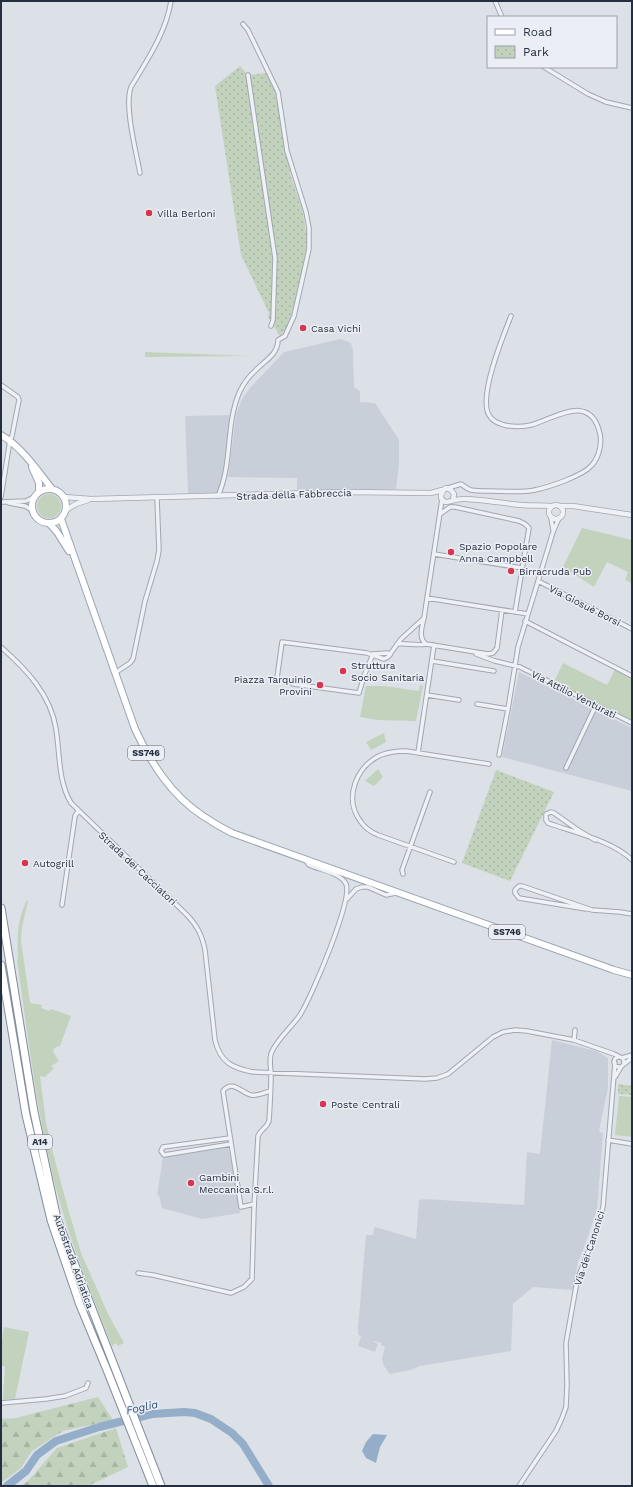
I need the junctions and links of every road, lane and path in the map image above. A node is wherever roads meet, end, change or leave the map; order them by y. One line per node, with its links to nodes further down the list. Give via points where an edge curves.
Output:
1 (171, 1): 8 (street, via 157,45 128,93 128,109)
2 (495, 1): 3 (street)
3 (502, 16)
4 (242, 24): 22 (street, via 248,30 278,92 287,151 306,212 310,239 289,330 278,340 275,352 247,380 237,400 225,480)
5 (546, 68): 7 (street, via 588,94 606,102)
6 (248, 75): 10 (street, via 275,258)
7 (632, 108)
8 (140, 172)
9 (511, 316): 15 (street, via 487,391 486,408 489,415 499,424 519,426 540,422 565,411 583,411 599,428 601,436 598,456 590,467 579,475 534,491 471,490)
10 (271, 326)
11 (1, 385): 13 (street, via 15,394 19,400)
12 (1, 435): 13 (main road)
13 (10, 440): 14 (main road); 23 (street)
14 (29, 460): 17 (main road); 19 (main road, via 39,483)
15 (458, 484): 16 (street, Strada della Fabbreccia); 21 (street)
16 (448, 488): 18 (street, Strada della Fabbreccia); 21 (street)
17 (52, 489): 19 (main road); 25 (main road)
18 (442, 490): 20 (street, Strada della Fabbreccia); 28 (street)
19 (39, 491): 24 (main road)
20 (431, 494): 22 (street, Strada della Fabbreccia, via 346,492); 28 (street, Strada della Fabbreccia)
21 (453, 495): 28 (street, Strada della Fabbreccia, via 447,502); 30 (street, Strada della Fabbreccia)
22 (218, 496): 26 (street, Strada della Fabbreccia)
23 (1, 497)
24 (34, 497): 29 (street, via 26,501); 34 (main road)
25 (64, 497): 27 (street, Strada della Fabbreccia); 35 (main road)
26 (157, 498): 27 (street, Strada della Fabbreccia); 65 (street, via 157,561 145,601 133,659)
27 (90, 499): 35 (street, Strada della Fabbreccia)
28 (441, 499): 37 (street)
29 (3, 502): 34 (street)
30 (541, 506): 31 (street, Strada della Fabbreccia); 36 (street, Strada della Fabbreccia)
31 (552, 506): 32 (street); 36 (street)
32 (559, 506): 33 (street); 38 (street)
33 (573, 506): 38 (street); 39 (street)
34 (32, 510): 43 (main road, SS746, via 38,519)
35 (66, 510): 42 (main road)
36 (549, 511): 40 (street)
37 (440, 514): 45 (street); 46 (street, via 450,507 455,507 525,524 529,528)
38 (562, 514): 41 (street)
39 (632, 515)
40 (551, 518): 41 (street); 44 (street)
41 (559, 518): 44 (street)
42 (61, 519): 43 (main road); 47 (main road, SS746)
43 (49, 523): 47 (main road, SS746, via 62,540)
44 (553, 532): 48 (street)
45 (434, 554): 46 (street); 49 (street)
46 (522, 568): 51 (street)
47 (78, 570): 65 (main road, SS746)
48 (538, 580): 52 (street); 55 (street, Via Giosuè Borsi)
49 (427, 598): 50 (street); 53 (street)
50 (502, 610): 51 (street); 60 (street, via 497,648 488,654)
51 (516, 612): 52 (street)
52 (528, 614): 54 (street)
53 (424, 618): 56 (street); 57 (street, via 421,637)
54 (525, 621): 63 (street); 66 (street)
55 (632, 629)
56 (397, 644): 57 (street); 61 (street, via 384,659)
57 (426, 644): 58 (street)
58 (434, 645): 60 (street); 62 (street)
59 (1, 647): 80 (street, Strada dei Cacciatori, via 32,678 50,706 56,728 62,781 66,795)
60 (469, 651): 63 (street, Via Attilio Venturati)
61 (373, 654): 67 (street, via 282,642); 68 (street, via 359,693)
62 (432, 661): 64 (street); 69 (street)
63 (515, 666): 72 (street, Via Attilio Venturati); 73 (street)
64 (494, 671)
65 (115, 673): 83 (main road, SS746, via 146,752 159,773 178,795 202,815 232,833)
66 (632, 676)
67 (277, 678)
68 (293, 684)
69 (426, 695): 70 (street); 75 (street)
70 (459, 700)
71 (477, 704): 73 (street)
72 (596, 706): 74 (street, Via Attilio Venturati); 78 (street)
73 (508, 709): 76 (street)
74 (632, 723)
75 (418, 753): 77 (street); 82 (street, via 392,751 380,755 359,774 352,798 360,822 369,830 378,836)
76 (499, 755)
77 (489, 764)
78 (566, 768)
79 (430, 792): 82 (street)
80 (78, 811): 89 (street, via 75,816); 105 (street, Strada dei Cacciatori, via 186,914 199,930 205,950 215,1040 223,1059 240,1070)
81 (595, 840): 81 (street, via 554,813 546,814 548,823); 84 (street, via 621,850)
82 (410, 847): 85 (street); 86 (street)
83 (304, 859): 87 (main road); 88 (street, via 309,865 343,880)
84 (632, 860)
85 (454, 862)
86 (403, 874)
87 (399, 893): 88 (street, via 386,895 362,887 356,889); 94 (main road, SS746)
88 (347, 900): 105 (street, via 330,950 307,1003 271,1054)
89 (62, 905)
90 (1, 908): 114 (highway, Autostrada Adriatica / A14, via 34,1112 57,1219)
91 (586, 908): 91 (street, via 522,886 515,890 519,898); 92 (street)
92 (632, 914)
93 (1, 965): 114 (highway, Autostrada Adriatica / A14, via 26,1115 51,1220 80,1305)
94 (614, 970): 95 (main road, SS746); 96 (main road, SS746)
95 (632, 975)
96 (632, 979)
97 (576, 1030): 98 (street)
98 (574, 1040): 99 (street, Strada dei Cacciatori); 105 (street, Strada dei Cacciatori, via 527,1031 503,1032 493,1037 448,1074 437,1078)
99 (607, 1052): 101 (street, Strada dei Cacciatori); 103 (street, Strada dei Cacciatori)
100 (632, 1055): 101 (street)
101 (621, 1057): 103 (street, via 616,1058); 104 (street, via 624,1061)
102 (632, 1058): 104 (street, Via dei Canonici)
103 (615, 1062): 104 (street, via 617,1066); 106 (street, Via dei Canonici)
104 (622, 1066): 106 (street, Via dei Canonici)
105 (271, 1073): 107 (street)
106 (614, 1078): 109 (street, Via dei Canonici)
107 (270, 1091): 108 (street, via 252,1095 235,1086 224,1089); 112 (street, via 270,1121 258,1136)
108 (230, 1138): 110 (street); 110 (street, via 163,1147 161,1151 164,1155)
109 (608, 1140): 111 (street); 120 (street, Via dei Canonici, via 602,1211 577,1281 566,1343 566,1407 556,1431)
110 (231, 1144): 112 (street, via 241,1207)
111 (632, 1144)
112 (254, 1204): 113 (street, via 253,1274 252,1279 244,1287 231,1294)
113 (138, 1273)
114 (110, 1368): 117 (highway, Autostrada Adriatica / A14)
115 (88, 1383): 116 (street, via 86,1388 65,1396)
116 (1, 1403)
117 (153, 1475): 118 (highway, Autostrada Adriatica / A14); 119 (highway, Autostrada Adriatica / A14)
118 (153, 1486)
119 (161, 1486)
120 (520, 1486)

